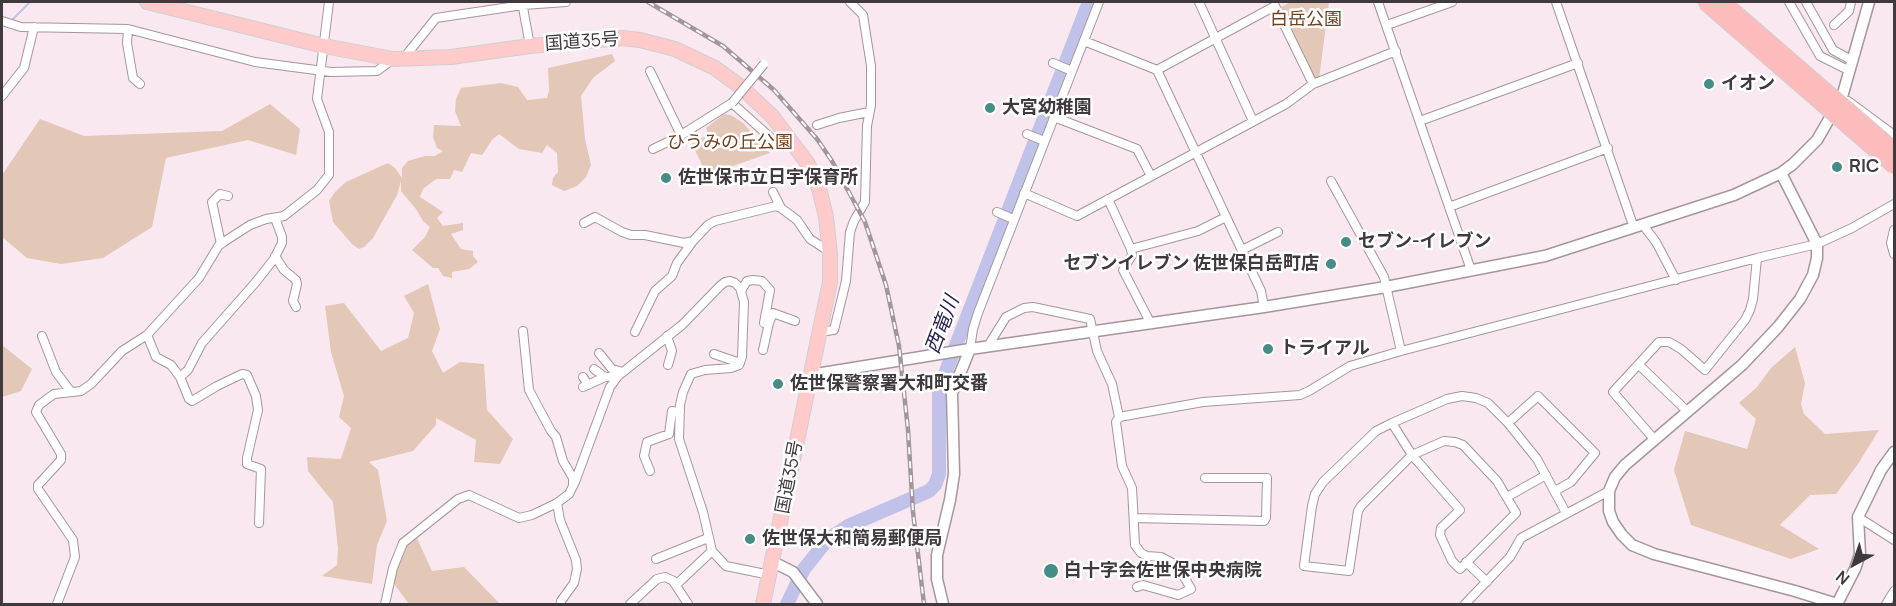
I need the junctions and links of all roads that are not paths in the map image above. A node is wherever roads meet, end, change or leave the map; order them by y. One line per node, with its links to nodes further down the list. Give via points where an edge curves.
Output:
1 (147, 2): 26 (highway, 国道35号)
2 (328, 2): 26 (street)
3 (566, 2): 17 (street)
4 (850, 2): 43 (street, via 863,15 866,27 871,66)
5 (1100, 2): 25 (street)
6 (1199, 2): 24 (street)
7 (1378, 2): 20 (street)
8 (1452, 2): 20 (street)
9 (1556, 2): 30 (street)
10 (1705, 2): 57 (highway, bridge)
11 (1714, 2): 41 (street)
12 (1723, 2): 55 (highway, bridge)
13 (1789, 2): 33 (street, via 1820,56)
14 (1806, 2): 33 (street, via 1833,50)
15 (1851, 2): 21 (street)
16 (1869, 2): 33 (street)
17 (523, 3): 27 (street); 29 (street, via 436,18)
18 (1276, 3): 24 (street); 39 (street)
19 (5, 23): 22 (street)
20 (1387, 26): 28 (street)
21 (1834, 26)
22 (34, 27): 23 (street); 40 (street, via 24,68)
23 (128, 29): 36 (street, via 255,62); 38 (street, via 133,78)
24 (1215, 38): 35 (street); 45 (street)
25 (1084, 41): 34 (street); 35 (street)
26 (324, 45): 29 (highway, 国道35号); 36 (street)
27 (530, 46): 29 (highway, 国道35号, via 451,57); 52 (highway, 国道35号, via 622,38 675,49 715,68 741,87)
28 (1396, 51): 39 (street); 46 (street)
29 (398, 59): 36 (street, via 377,71)
30 (1578, 63): 46 (street); 53 (street)
31 (764, 64): 42 (street, bridge)
32 (1054, 64): 34 (street)
33 (1851, 66): 41 (street)
34 (1069, 70): 44 (street)
35 (1157, 70): 56 (street)
36 (321, 71): 69 (street, via 317,99 329,132 328,175 302,204)
37 (650, 71): 48 (street)
38 (140, 84)
39 (1313, 84): 45 (street)
40 (2, 96)
41 (1842, 97): 50 (street); 58 (street, via 1817,140)
42 (732, 103): 48 (street); 52 (street, via 780,146)
43 (869, 112): 47 (street); 97 (street, via 866,202 850,232 846,281 834,330)
44 (1054, 117): 51 (street); 59 (street, via 1137,149)
45 (1253, 121): 56 (street)
46 (1420, 121): 66 (street)
47 (817, 124)
48 (681, 135): 54 (street)
49 (1028, 135): 51 (street)
50 (1894, 135)
51 (1042, 141): 62 (street)
52 (796, 146): 81 (highway, 国道35号, via 819,188)
53 (1608, 148): 66 (street); 73 (street)
54 (652, 149)
55 (1894, 150)
56 (1195, 153): 59 (street); 70 (street)
57 (1894, 166)
58 (1781, 173): 73 (street, via 1734,195); 78 (street)
59 (1151, 176): 64 (street)
60 (1331, 181): 87 (street)
61 (773, 192): 67 (street)
62 (1024, 193): 64 (street, via 1077,216); 71 (street)
63 (228, 196): 77 (street, via 220,194 212,202)
64 (1108, 199): 79 (street)
65 (1894, 204): 78 (street)
66 (1449, 207): 85 (street)
67 (781, 208): 76 (street, via 764,208 715,221); 81 (street, via 797,220 810,239)
68 (998, 213): 71 (street)
69 (275, 218): 77 (street, via 250,225); 83 (street, via 282,237)
70 (1226, 218): 79 (street, via 1198,231); 80 (street)
71 (1012, 219): 103 (street)
72 (584, 223): 76 (street, via 595,217 632,235)
73 (1639, 226): 85 (street, via 1545,256); 86 (street, via 1656,242)
74 (1894, 230): 82 (street)
75 (1278, 232): 80 (street)
76 (693, 241): 96 (street, via 672,276 655,291)
77 (221, 243): 98 (street, via 198,278)
78 (1817, 244): 84 (street); 117 (street, via 1813,275 1800,299 1742,365)
79 (1131, 249): 93 (street, via 1132,255 1123,270)
80 (1242, 250): 90 (street)
81 (830, 252): 97 (highway, 国道35号, via 830,282)
82 (1894, 254)
83 (275, 256): 89 (street, via 296,280); 113 (street, via 202,343)
84 (1756, 258): 86 (street); 109 (street, via 1750,310 1705,369 1669,342 1659,342)
85 (1471, 270): 87 (street)
86 (1676, 279): 104 (street)
87 (1386, 287): 90 (street); 104 (street)
88 (741, 291): 92 (street, via 747,281 762,281 770,291 764,322); 100 (street, via 735,283 725,282); 107 (street, via 744,309)
89 (296, 306)
90 (1264, 307): 93 (street)
91 (795, 321): 92 (street, via 773,313)
92 (770, 323): 102 (street)
93 (1151, 324): 95 (street)
94 (523, 331): 128 (street, via 529,390 556,437)
95 (1093, 331): 101 (street); 101 (street, via 1090,320 1024,308 1006,317); 119 (street)
96 (636, 332)
97 (819, 332): 112 (highway, 国道35号)
98 (147, 335): 113 (street, via 156,357 171,365); 116 (street, via 122,351 91,384)
99 (42, 336): 116 (street, via 56,372)
100 (667, 336): 108 (street, via 672,351); 111 (street)
101 (988, 346): 103 (street)
102 (762, 350)
103 (964, 350): 112 (street); 154 (street, via 952,393 954,474 937,555)
104 (1401, 351): 119 (street, via 1350,366 1300,395 1203,402)
105 (599, 353): 111 (street)
106 (714, 354): 107 (street)
107 (740, 363): 118 (street, via 691,374)
108 (668, 365)
109 (1638, 365): 117 (street); 122 (street, via 1613,392)
110 (594, 369): 114 (street)
111 (621, 374): 114 (street); 128 (street, via 610,387)
112 (810, 375): 142 (highway, 国道35号)
113 (180, 377): 136 (street, via 192,401 246,375 258,410 247,464 261,469)
114 (604, 377): 115 (street)
115 (584, 383)
116 (71, 392): 148 (street, via 54,394 42,401 36,412 61,454 38,489 73,540 75,557)
117 (1687, 411): 122 (street)
118 (680, 412): 125 (street, via 672,411 669,434 647,442 644,456); 137 (street, via 679,439)
119 (1119, 417): 135 (street, via 1116,422 1122,466 1132,488)
120 (1392, 423): 121 (street, via 1462,396 1488,403); 124 (street); 124 (street, via 1366,440 1315,494 1304,566 1350,571 1358,511)
121 (1508, 423): 126 (street); 129 (street, via 1538,396 1595,453 1571,482)
122 (1654, 439): 130 (street, via 1625,465)
123 (1894, 452): 134 (street)
124 (1412, 455): 131 (street, via 1444,441 1463,445); 141 (street, via 1460,510 1440,535 1452,561 1460,569)
125 (650, 471)
126 (1546, 475): 129 (street); 131 (street)
127 (1205, 478): 135 (street, via 1267,478 1264,521)
128 (573, 486): 132 (street)
129 (1555, 491): 133 (street)
130 (1609, 491): 133 (street); 156 (street, via 1612,522 1632,545)
131 (1507, 496): 141 (street, via 1516,513)
132 (557, 503): 147 (street, via 577,569 574,583); 149 (street, via 519,518 469,495 458,499 403,543)
133 (1566, 513): 144 (street, via 1521,538)
134 (1858, 517): 138 (street); 156 (street, via 1860,554)
135 (1134, 518): 145 (street, via 1136,545 1141,553 1168,559 1178,566 1191,589 1178,595 1143,585)
136 (258, 523)
137 (708, 538): 139 (street); 140 (street)
138 (1894, 540)
139 (712, 551): 142 (street, via 726,566); 143 (street, via 678,583)
140 (656, 559)
141 (1466, 562): 144 (street)
142 (772, 568): 152 (highway, 国道35号); 153 (street, via 793,572)
143 (673, 580): 150 (street, via 657,579); 151 (street)
144 (1487, 582): 155 (street)
145 (1137, 587)
146 (1894, 591): 157 (street)
147 (561, 601)
148 (57, 604)
149 (385, 604)
150 (630, 604)
151 (688, 604)
152 (763, 604)
153 (817, 604)
154 (943, 604)
155 (1465, 604)
156 (1837, 604)
157 (1886, 604)

